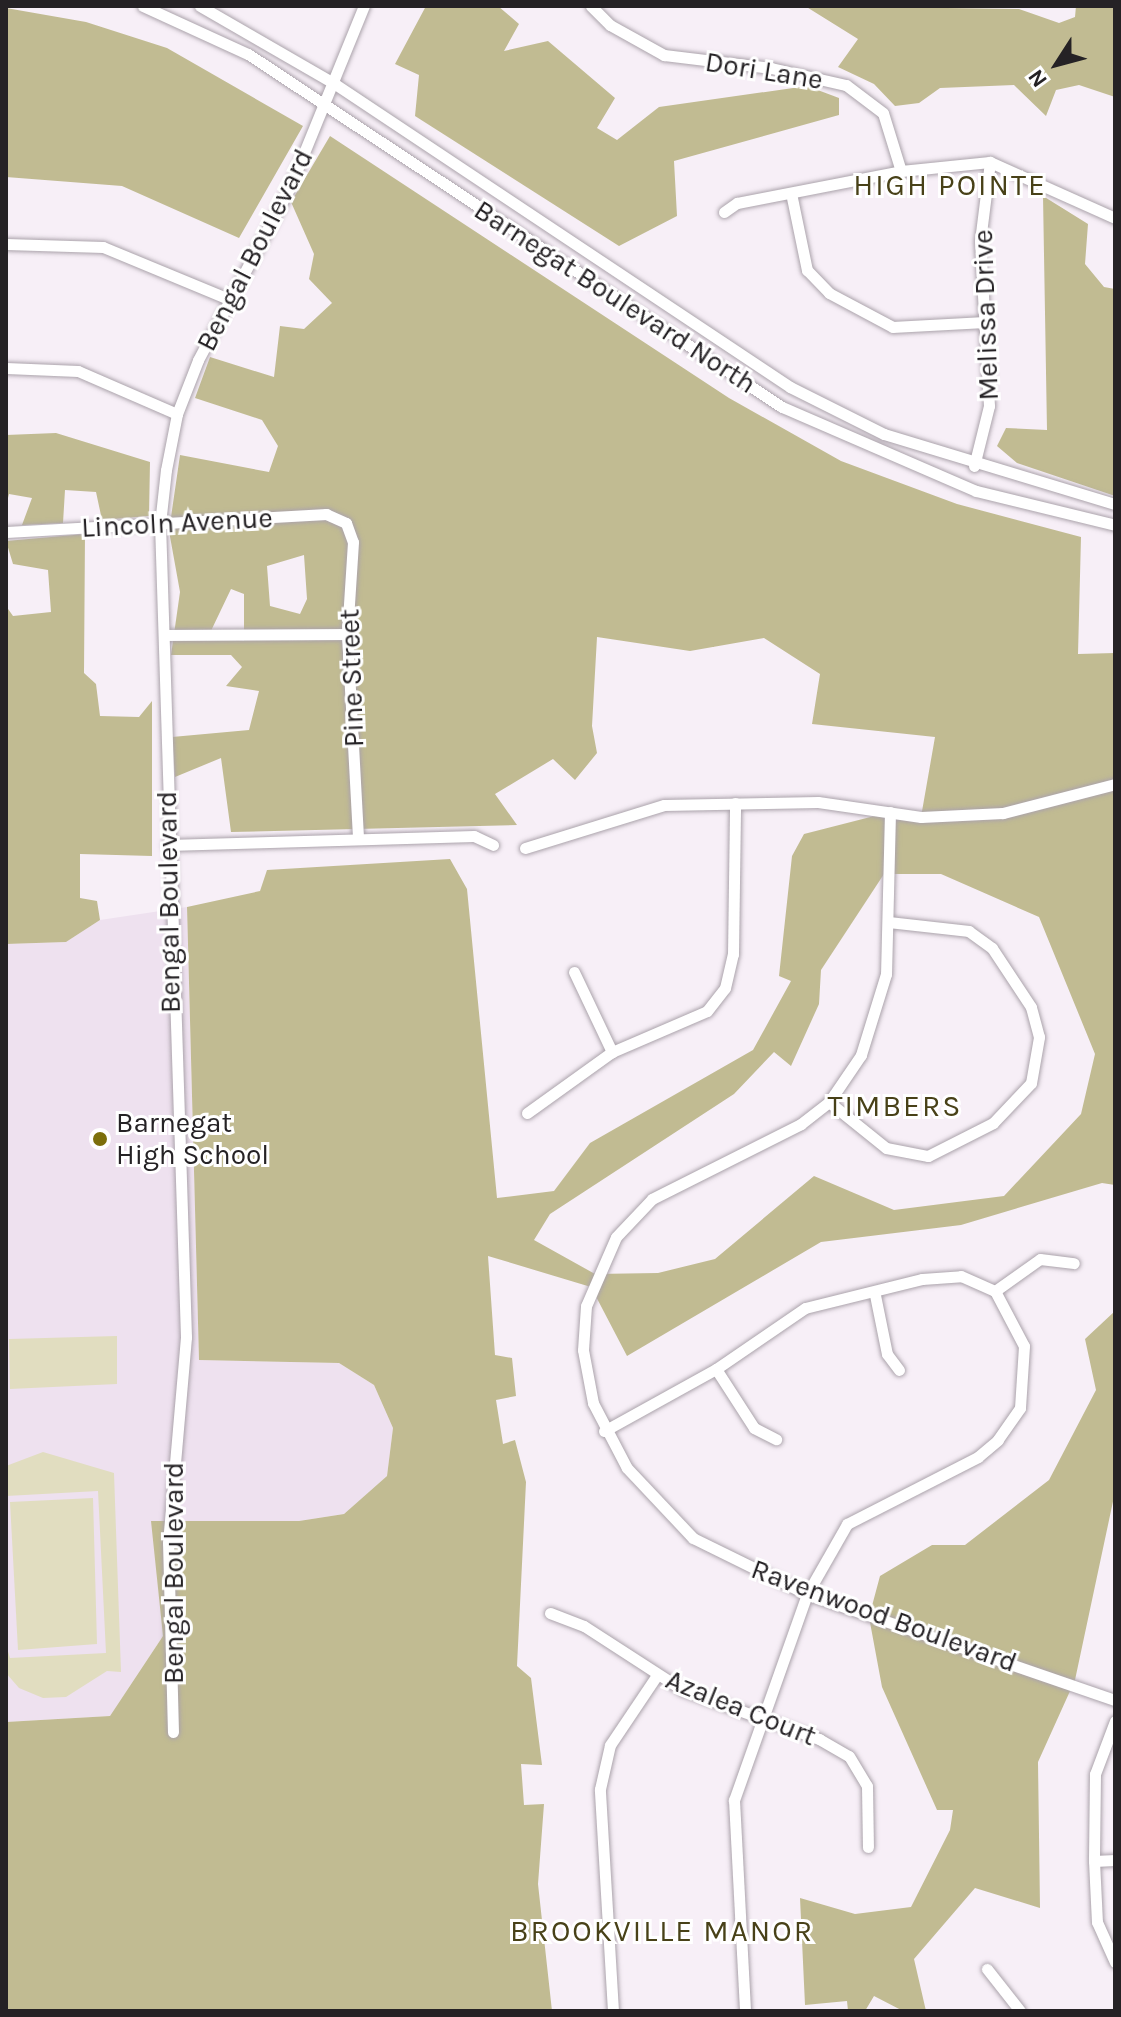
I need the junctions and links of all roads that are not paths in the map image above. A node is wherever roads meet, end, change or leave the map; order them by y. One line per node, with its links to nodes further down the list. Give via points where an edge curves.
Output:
1 (143, 6): 6 (street, Barnegat Boulevard North, via 248,54)
2 (200, 6): 5 (street, Barnegat Boulevard North)
3 (364, 6): 5 (street, Bengal Boulevard)
4 (591, 6): 8 (street, Dori Lane, via 610,25 664,55 771,68 846,85 883,113)
5 (335, 84): 6 (street, Bengal Boulevard); 17 (street, Barnegat Boulevard North, via 790,387 884,434)
6 (327, 108): 13 (street, Bengal Boulevard); 21 (street, Barnegat Boulevard North, via 782,407 976,491)
7 (990, 162): 8 (street); 11 (street); 14 (street, Melissa Drive, via 980,241)
8 (901, 171): 9 (street)
9 (791, 193): 10 (street, via 737,203); 14 (street, via 807,270 829,293 893,327)
10 (724, 212)
11 (1115, 218)
12 (6, 244): 13 (street, via 103,247)
13 (226, 298): 16 (street, Bengal Boulevard)
14 (984, 322): 17 (street, Melissa Drive, via 989,406)
15 (6, 368): 16 (street, via 78,371)
16 (177, 414): 20 (street, Bengal Boulevard)
17 (974, 466): 18 (street, Barnegat Boulevard North)
18 (1115, 504)
19 (346, 523): 20 (street, Lincoln Avenue, via 326,514); 23 (street, Pine Street, via 353,542)
20 (160, 524): 22 (street, Lincoln Avenue); 24 (street, Bengal Boulevard)
21 (1115, 525)
22 (6, 532)
23 (347, 634): 24 (street); 28 (street, Pine Street)
24 (164, 635): 29 (street, Bengal Boulevard)
25 (1115, 784): 27 (street, via 1003,813)
26 (735, 803): 27 (street, via 818,802); 31 (street, via 664,805 606,826 542,838); 34 (street, via 733,954 725,988 707,1011)
27 (890, 812): 32 (street, Ravenwood Boulevard, via 884,864)
28 (358, 836): 29 (street); 30 (street, via 474,836)
29 (168, 845): 50 (street, Bengal Boulevard, via 186,1337 168,1543)
30 (493, 845)
31 (525, 848)
32 (889, 922): 35 (street, Ravenwood Boulevard, via 875,1022); 35 (street, via 969,931 1008,965 1039,1037 1031,1083 993,1123 928,1156 886,1148)
33 (574, 972): 34 (street)
34 (612, 1052): 36 (street)
35 (829, 1102): 42 (street, Ravenwood Boulevard, via 773,1142 652,1199 616,1237 592,1283 584,1326 587,1380)
36 (527, 1113)
37 (1074, 1263): 38 (street, via 1040,1259)
38 (995, 1291): 39 (street, via 975,1279 942,1275); 44 (street, via 1020,1329 1026,1358 1014,1420 978,1457 847,1524)
39 (875, 1295): 40 (street, via 805,1308); 41 (street, via 887,1354)
40 (716, 1369): 42 (street); 43 (street, via 754,1428)
41 (899, 1370)
42 (604, 1431): 44 (street, Ravenwood Boulevard, via 671,1521 742,1565)
43 (776, 1439)
44 (807, 1594): 47 (street, Ravenwood Boulevard); 48 (street)
45 (550, 1613): 46 (street, Azalea Court, via 584,1626)
46 (657, 1675): 48 (street, Azalea Court); 56 (street, via 610,1745 600,1789)
47 (1115, 1700)
48 (764, 1719): 51 (street, Azalea Court, via 835,1746 860,1769 867,1786); 57 (street, via 734,1800)
49 (1115, 1721): 53 (street, via 1095,1774)
50 (173, 1732)
51 (868, 1847)
52 (1115, 1860): 53 (street)
53 (1094, 1861): 54 (street, via 1097,1922)
54 (1115, 1962)
55 (987, 1969): 58 (street)
56 (613, 2011)
57 (745, 2011)
58 (1020, 2011)

